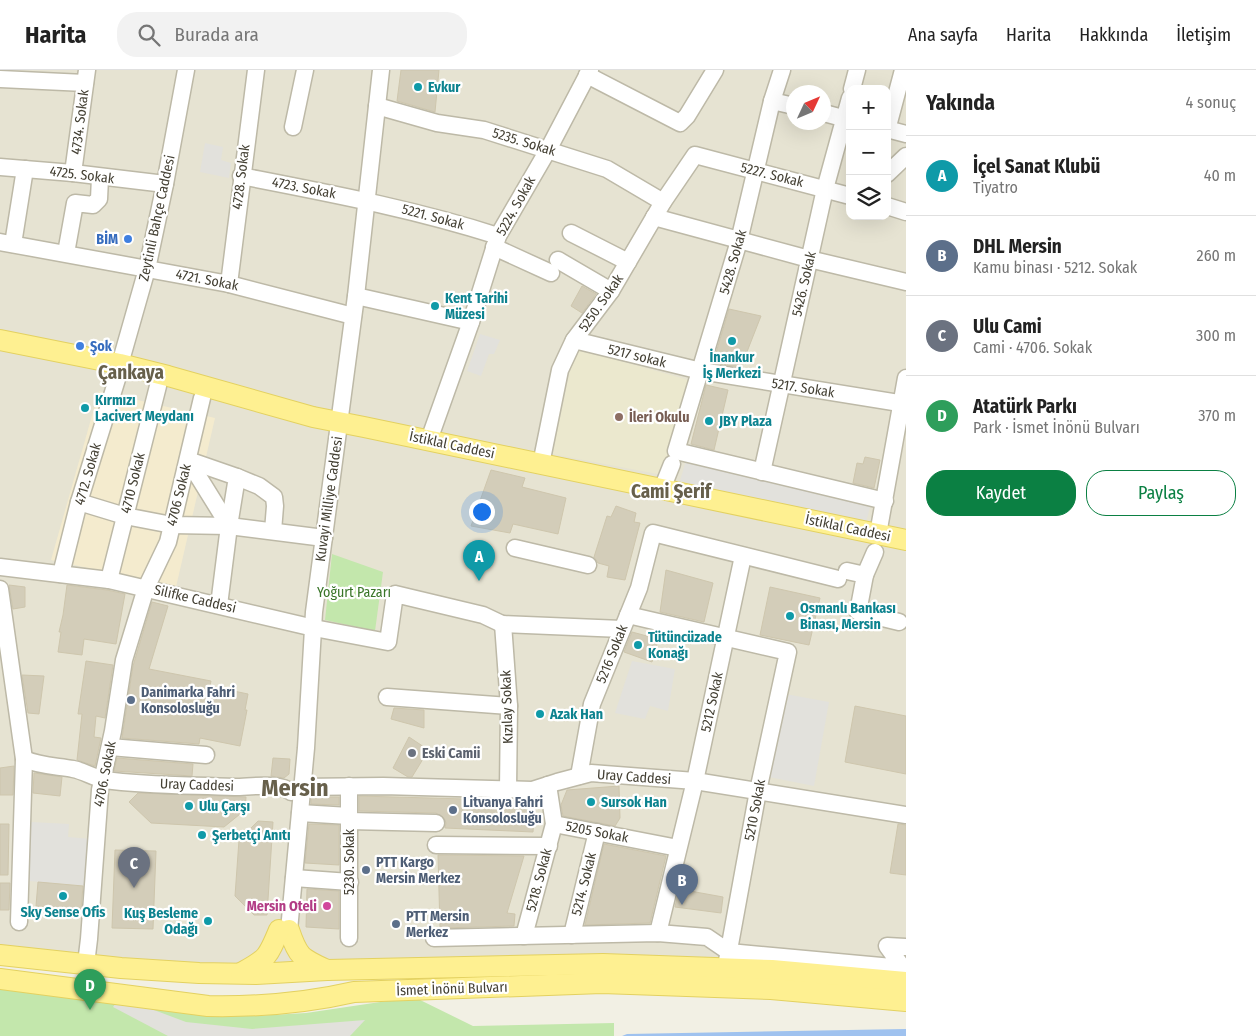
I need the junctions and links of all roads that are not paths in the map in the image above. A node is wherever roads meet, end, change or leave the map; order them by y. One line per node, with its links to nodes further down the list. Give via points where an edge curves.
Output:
1 (186, 70): 33 (street, Zeytinli Bahçe Caddesi)
2 (256, 70): 31 (street, 4728. Sokak)
3 (305, 70): 20 (street)
4 (380, 70): 15 (street, Kuvayi Milliye Caddesi)
5 (715, 70): 9 (street, via 680,124)
6 (782, 70): 13 (street, 5428. Sokak)
7 (857, 70): 12 (street)
8 (902, 70): 16 (street)
9 (589, 73): 23 (street, 5224. Sokak)
10 (86, 76): 11 (street); 30 (street, 4734. Sokak)
11 (0, 79)
12 (853, 85)
13 (772, 101): 14 (street); 29 (street, 5428. Sokak)
14 (786, 104)
15 (377, 106): 23 (street, 5235. Sokak, via 484,130); 36 (street, Kuvayi Milliye Caddesi)
16 (891, 113)
17 (831, 115): 18 (street)
18 (846, 119)
19 (846, 122): 34 (street, 5426. Sokak)
20 (293, 127)
21 (891, 130): 22 (street)
22 (906, 134)
23 (548, 150): 37 (street, 5235. Sokak, via 607,169); 43 (street, 5224. Sokak)
24 (695, 155): 29 (street, 5227. Sokak); 37 (street, 5250. Sokak)
25 (906, 156): 28 (street)
26 (0, 167): 27 (street, 4725. Sokak)
27 (25, 169): 30 (street, 4725. Sokak); 44 (street)
28 (891, 170)
29 (756, 171): 34 (street, 5227. Sokak); 42 (street, 5428. Sokak)
30 (73, 173): 32 (street, 4725. Sokak)
31 (241, 176): 36 (street, 4723. Sokak); 50 (street, 4728. Sokak)
32 (100, 178): 33 (street, 4725. Sokak); 45 (street, via 99,200 93,206 75,203)
33 (165, 184): 48 (street, Zeytinli Bahçe Caddesi)
34 (825, 189): 35 (street, 5227. Sokak); 46 (street, 5426. Sokak)
35 (846, 195)
36 (367, 200): 43 (street, 5221. Sokak, via 470,227); 52 (street, Kuvayi Milliye Caddesi)
37 (663, 202): 40 (street, 5250. Sokak)
38 (891, 207): 39 (street)
39 (906, 212)
40 (654, 217): 42 (street); 47 (street, 5250. Sokak)
41 (572, 233): 47 (street)
42 (739, 241): 46 (street); 58 (street, 5428. Sokak)
43 (496, 242): 51 (street, 5221. Sokak); 54 (street, 5224. Sokak)
44 (7, 243): 45 (street, 4721. Sokak)
45 (66, 253): 48 (street, 4721. Sokak)
46 (809, 259): 49 (street); 60 (street, 5426. Sokak)
47 (628, 262): 51 (street, 5250. Sokak)
48 (147, 269): 50 (street, 4721. Sokak); 57 (street, Zeytinli Bahçe Caddesi)
49 (906, 282)
50 (229, 284): 53 (street, 4721. Sokak)
51 (611, 290): 56 (street, 5250. Sokak)
52 (356, 296): 53 (street, Kuvayi Milliye Caddesi); 54 (street)
53 (353, 316): 64 (street, Kuvayi Milliye Caddesi)
54 (471, 322): 65 (street, 5224. Sokak)
55 (0, 340): 57 (main road, İstiklal Caddesi)
56 (574, 340): 58 (street, 5217 sokak); 68 (street, 5250. Sokak, via 560,370)
57 (119, 370): 64 (main road, İstiklal Caddesi); 73 (street, 4712. Sokak)
58 (701, 371): 60 (street, 5217. Sokak); 66 (street, 5428. Sokak)
59 (906, 378): 63 (street)
60 (781, 385): 63 (street, 5217. Sokak); 69 (street, 5426. Sokak)
61 (158, 386): 74 (street, 4710 Sokak)
62 (202, 398): 67 (street, 4706 Sokak)
63 (904, 403): 72 (street)
64 (340, 423): 65 (main road, İstiklal Caddesi); 78 (street, Kuvayi Milliye Caddesi)
65 (429, 440): 68 (main road, İstiklal Caddesi)
66 (674, 458): 69 (street); 71 (street, 5428. Sokak)
67 (188, 460): 70 (street); 75 (street, 4706 Sokak); 76 (street)
68 (541, 464): 71 (main road, İstiklal Caddesi)
69 (762, 472): 72 (street)
70 (237, 477): 76 (street); 77 (street, via 259,486 274,497 276,506)
71 (662, 489): 80 (main road, İstiklal Caddesi)
72 (885, 501): 80 (street)
73 (79, 502): 74 (street); 85 (street, 4712. Sokak)
74 (125, 516): 75 (street); 87 (street, 4710 Sokak)
75 (172, 525): 76 (street); 88 (street, 4706 Sokak, via 168,542)
76 (229, 526): 77 (street); 90 (street)
77 (272, 531): 78 (street)
78 (324, 538): 94 (street, Kuvayi Milliye Caddesi)
79 (906, 540): 80 (main road, İstiklal Caddesi)
80 (877, 543): 86 (street)
81 (515, 548): 83 (street)
82 (743, 556): 86 (street, via 843,575); 91 (street, 5216 Sokak, via 653,533 639,588); 95 (street, 5212 Sokak)
83 (588, 565)
84 (0, 567): 85 (street, Silifke Caddesi)
85 (61, 574): 87 (street, Silifke Caddesi)
86 (865, 575): 92 (street, via 858,612)
87 (110, 580): 88 (street, Silifke Caddesi)
88 (146, 588): 90 (street, Silifke Caddesi); 98 (street, 4706. Sokak, via 124,660)
89 (0, 589): 100 (street)
90 (218, 605): 94 (street, Silifke Caddesi)
91 (625, 622): 93 (street); 95 (street); 101 (street, 5216 Sokak, via 592,704)
92 (899, 622)
93 (503, 624): 94 (street, Silifke Caddesi, via 483,615 395,594 388,642); 97 (street, Kızılay Sokak)
94 (314, 628): 106 (street, Kuvayi Milliye Caddesi)
95 (725, 638): 103 (street, 5212 Sokak); 108 (street, 5210 Sokak, via 788,652)
96 (387, 697): 97 (street)
97 (509, 706): 107 (street, Kızılay Sokak)
98 (110, 747): 99 (street); 102 (street, 4706. Sokak)
99 (206, 755)
100 (24, 759): 102 (street, Uray Caddesi); 120 (street)
101 (579, 776): 103 (street, Uray Caddesi, via 591,773); 104 (street, Uray Caddesi)
102 (102, 779): 106 (street, Uray Caddesi); 130 (street, 4706. Sokak)
103 (695, 781): 108 (street, Uray Caddesi); 117 (street, 5212 Sokak)
104 (548, 784): 107 (street, Uray Caddesi, via 532,790); 113 (street, 5205 Sokak)
105 (349, 786): 106 (street, Uray Caddesi); 107 (street, Uray Caddesi); 111 (street, 5230. Sokak)
106 (296, 790): 109 (street, Kuvayi Milliye Caddesi); 121 (street, Kuvayi Milliye Caddesi)
107 (508, 790)
108 (758, 791): 110 (street, Uray Caddesi); 129 (street, 5210 Sokak)
109 (300, 813): 111 (street); 118 (street, Kuvayi Milliye Caddesi)
110 (906, 815)
111 (350, 818): 112 (street); 119 (street, 5230. Sokak)
112 (436, 823)
113 (554, 824): 114 (street, 5205 Sokak); 116 (street, 5218. Sokak)
114 (597, 832): 117 (street, 5205 Sokak); 123 (street, 5214. Sokak)
115 (436, 845): 116 (street)
116 (548, 846): 124 (street, 5218. Sokak)
117 (678, 848): 122 (street, 5212 Sokak)
118 (294, 878): 119 (street); 121 (street, Kuvayi Milliye Caddesi)
119 (350, 882): 125 (street, 5230. Sokak)
120 (19, 922)
121 (284, 930): 131 (main road, via 296,951 308,962); 132 (main road, via 270,953)
122 (658, 933): 123 (street); 129 (street, via 708,937)
123 (572, 935): 124 (street)
124 (524, 936): 126 (street)
125 (349, 938)
126 (434, 938)
127 (906, 947): 129 (street, via 887,946 903,968)
128 (0, 955): 130 (main road, İsmet İnönü Bulvarı)
129 (727, 960): 131 (main road, İsmet İnönü Bulvarı); 134 (main road, İsmet İnönü Bulvarı, via 772,970)
130 (86, 964): 132 (main road, İsmet İnönü Bulvarı)
131 (326, 970): 132 (main road, İsmet İnönü Bulvarı)
132 (240, 974)
133 (0, 979): 135 (main road, İsmet İnönü Bulvarı, via 208,1006 240,1007 318,1000 354,992 602,983 772,989)
134 (906, 982)
135 (906, 1001)

